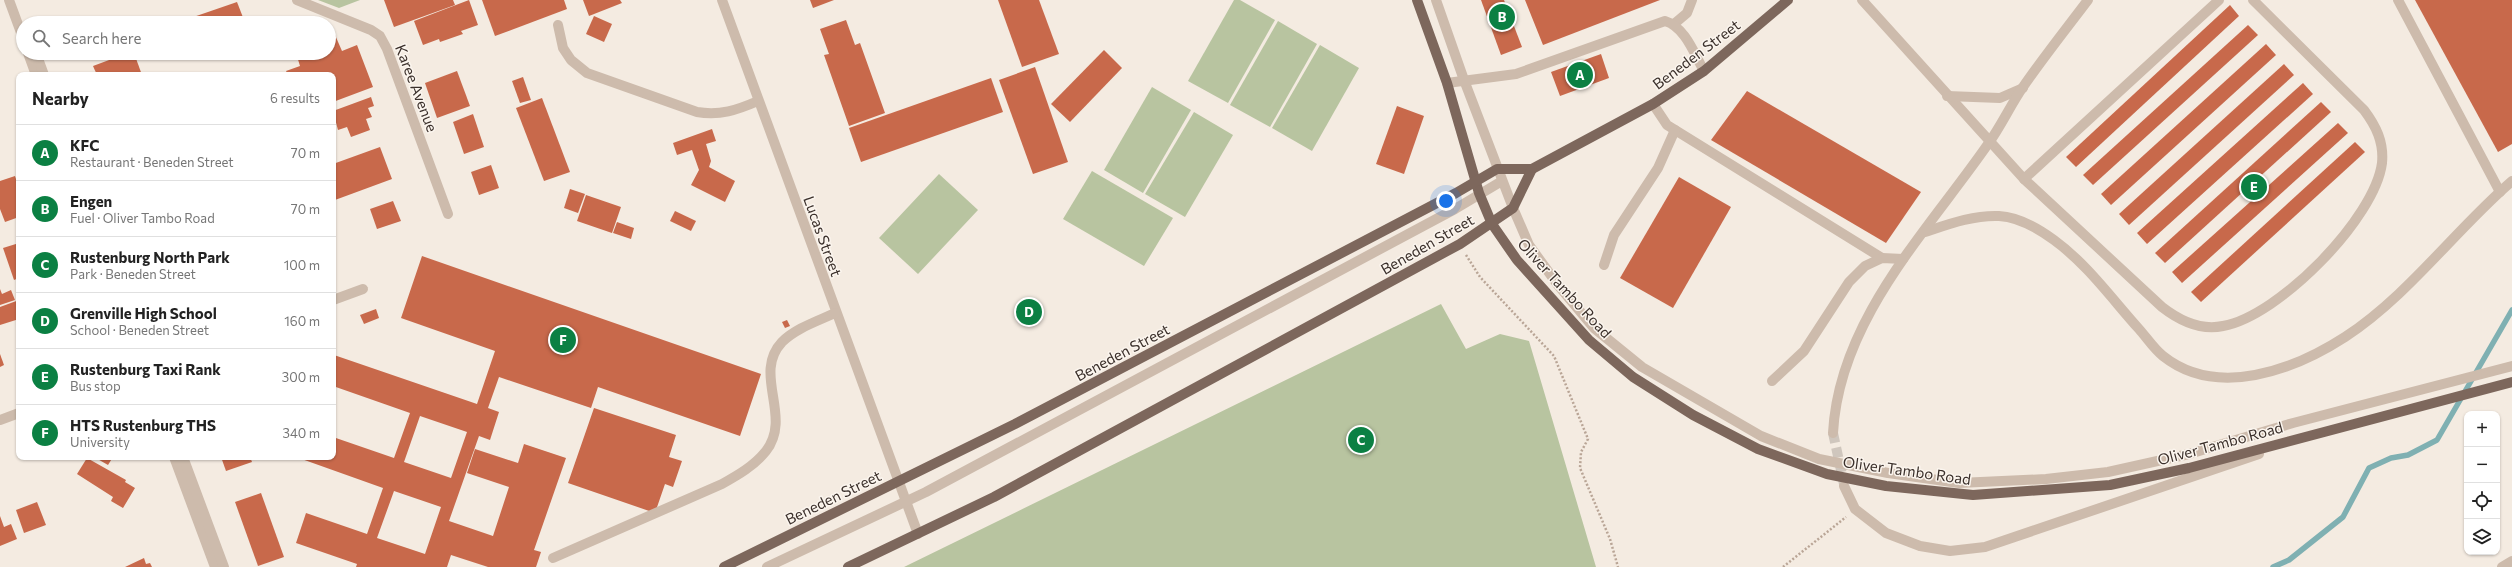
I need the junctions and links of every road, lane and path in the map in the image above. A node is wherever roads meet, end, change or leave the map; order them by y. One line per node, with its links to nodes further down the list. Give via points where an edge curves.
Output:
1 (9, 0): 15 (street)
2 (17, 0): 14 (street)
3 (297, 0): 40 (street, Karee Avenue, via 354,22 380,36)
4 (722, 0): 27 (street, Lucas Street)
5 (1417, 0): 24 (main road, Oliver Tambo Road)
6 (1436, 0): 23 (street)
7 (1692, 0): 16 (street, via 1687,13)
8 (1788, 0): 20 (main road, Beneden Street)
9 (1862, 0): 26 (street)
10 (2088, 0): 25 (street)
11 (2219, 0): 33 (street)
12 (2253, 0): 33 (street, via 2364,110 2375,124 2381,143 2382,162 2377,181 2362,208 2316,268 2291,291 2244,319 2223,326 2204,327 2189,324 2162,308)
13 (2398, 0): 37 (street)
14 (23, 16)
15 (16, 19)
16 (1674, 24): 20 (street, via 1681,30); 23 (street, via 1665,21 1516,74)
17 (558, 25): 27 (street, via 563,48 571,60 588,73 697,112 713,115)
18 (31, 60): 21 (street)
19 (39, 60): 22 (street)
20 (1704, 71): 28 (main road, Beneden Street)
21 (35, 72)
22 (43, 72)
23 (1464, 80): 24 (street); 31 (street)
24 (1447, 83): 36 (main road, Oliver Tambo Road)
25 (2022, 88): 26 (street, via 2000,98); 30 (street)
26 (1947, 96): 30 (street)
27 (758, 101): 49 (street, Lucas Street)
28 (1653, 104): 29 (street, via 1667,125); 32 (main road, Beneden Street)
29 (1675, 130): 44 (street); 46 (street, via 1658,168 1614,235)
30 (1989, 143): 33 (street); 42 (street)
31 (1497, 169): 32 (main road, Beneden Street); 34 (street); 36 (main road, Beneden Street)
32 (1532, 169): 39 (main road, Beneden Street)
33 (2024, 179)
34 (1502, 181): 38 (street); 39 (street)
35 (2512, 181): 37 (street)
36 (1475, 182): 38 (main road, Oliver Tambo Road); 59 (main road, Beneden Street, via 1030,417)
37 (2500, 192): 42 (street, via 2382,308 2346,336 2308,358 2266,372 2233,378 2196,375 2163,356 2068,250 2037,227 2000,216 1962,219)
38 (1479, 193): 41 (main road, Oliver Tambo Road); 61 (street, via 1448,212)
39 (1513, 208): 41 (main road, Beneden Street); 50 (street, via 1529,244 1558,286 1594,328 1636,362 1762,436 1827,460 1888,473 1959,483 2046,479 2108,472 2189,454)
40 (448, 214)
41 (1492, 224): 43 (main road, Beneden Street); 55 (main road, Oliver Tambo Road, via 1517,260 1552,301 1589,340 1633,377 1693,415 1758,449 1827,474 1886,486 1973,495 2051,491 2110,485 2189,468)
42 (1925, 232): 45 (street)
43 (1460, 244): 63 (main road, Beneden Street, via 1000,494); 71 (path, via 1480,277 1554,356 1588,439 1581,452 1580,468 1610,539)
44 (1882, 258): 45 (street); 51 (street, via 1865,266 1849,282 1804,351)
45 (1903, 260): 56 (street, via 1862,325 1838,388)
46 (1604, 265)
47 (363, 290): 48 (street)
48 (336, 299)
49 (835, 313): 59 (street, Lucas Street); 64 (street, via 790,334 775,352 770,383 776,404 775,433 766,451 748,469 722,484)
50 (2512, 366)
51 (1772, 381)
52 (2512, 382): 55 (main road, Oliver Tambo Road)
53 (16, 414): 54 (street)
54 (0, 420)
55 (2329, 430): 62 (street, via 1985,547 1950,551 1920,546 1886,532)
56 (1833, 432)
57 (175, 460): 66 (street)
58 (184, 460): 67 (street)
59 (898, 482): 61 (street, Lucas Street); 68 (main road, Beneden Street)
60 (1844, 486): 62 (street)
61 (905, 501): 63 (street, Lucas Street); 69 (street)
62 (1855, 509): 72 (path)
63 (918, 534): 70 (main road, Beneden Street)
64 (553, 558)
65 (2512, 561): 73 (street)
66 (214, 567)
67 (224, 567)
68 (724, 567)
69 (767, 567)
70 (848, 567)
71 (1618, 567)
72 (1783, 567)
73 (2502, 567)

